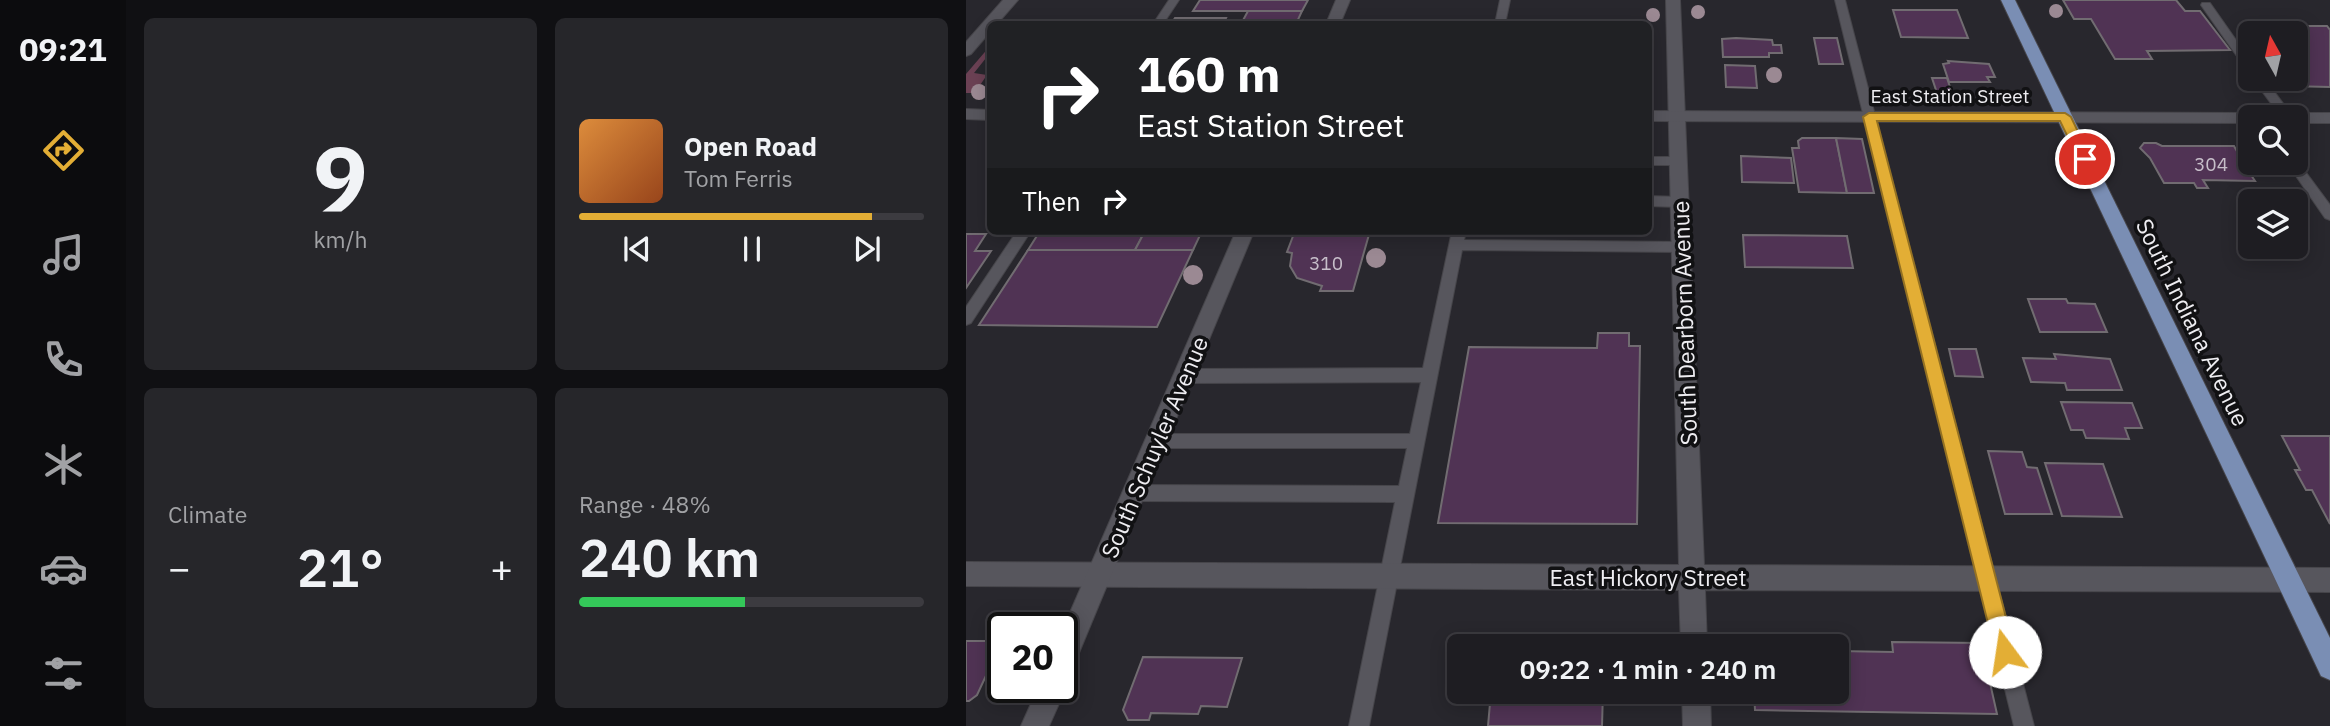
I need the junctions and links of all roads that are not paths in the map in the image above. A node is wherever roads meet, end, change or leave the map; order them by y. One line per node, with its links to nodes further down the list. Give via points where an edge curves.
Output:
1 (1011, 0): 9 (street)
2 (1174, 0): 10 (lane)
3 (1343, 0): 11 (street)
4 (1505, 0): 12 (lane)
5 (1673, 0): 19 (street, South Dearborn Avenue)
6 (1840, 0): 20 (lane)
7 (2008, 0): 21 (main road, South Indiana Avenue)
8 (2206, 5): 14 (lane)
9 (992, 21)
10 (1160, 21)
11 (1334, 21)
12 (1501, 21)
13 (987, 27): 15 (street)
14 (2238, 50)
15 (966, 51)
16 (966, 114): 17 (street)
17 (987, 115)
18 (1652, 116): 19 (street, East Station Street)
19 (1677, 116): 20 (street, East Station Street); 26 (street, South Dearborn Avenue)
20 (1869, 117): 21 (street, East Station Street); 46 (lane)
21 (2065, 117): 22 (street, East Station Street); 47 (main road, South Indiana Avenue)
22 (2238, 117)
23 (2308, 118): 24 (street)
24 (2330, 118)
25 (1652, 161): 26 (lane)
26 (1679, 161): 29 (street, South Dearborn Avenue)
27 (2301, 175): 30 (lane)
28 (1652, 201): 29 (lane)
29 (1680, 202): 34 (street, South Dearborn Avenue)
30 (2330, 215)
31 (1021, 235): 35 (lane)
32 (1243, 235): 37 (street, South Schuyler Avenue)
33 (1458, 238): 34 (lane); 36 (lane)
34 (1681, 247): 45 (street, South Dearborn Avenue)
35 (966, 319)
36 (1430, 375): 37 (lane); 39 (lane)
37 (1184, 376): 38 (street, South Schuyler Avenue)
38 (1156, 441): 39 (lane); 40 (street, South Schuyler Avenue)
39 (1417, 441): 41 (lane)
40 (1134, 493): 41 (lane); 43 (street, South Schuyler Avenue)
41 (1407, 494): 44 (lane)
42 (966, 574): 43 (street, East Hickory Street)
43 (1100, 574): 44 (street, East Hickory Street); 49 (street, South Schuyler Avenue)
44 (1390, 576): 45 (street, East Hickory Street); 55 (lane)
45 (1692, 577): 46 (street, East Hickory Street); 50 (street, South Dearborn Avenue)
46 (1986, 579): 47 (street, East Hickory Street); 57 (lane)
47 (2288, 580): 48 (street, East Hickory Street); 51 (main road, South Indiana Avenue)
48 (2330, 580)
49 (1078, 626)
50 (1694, 634)
51 (2330, 667)
52 (1045, 703): 54 (street)
53 (1696, 704): 56 (street)
54 (1035, 726)
55 (1359, 726)
56 (1697, 726)
57 (2024, 726)

